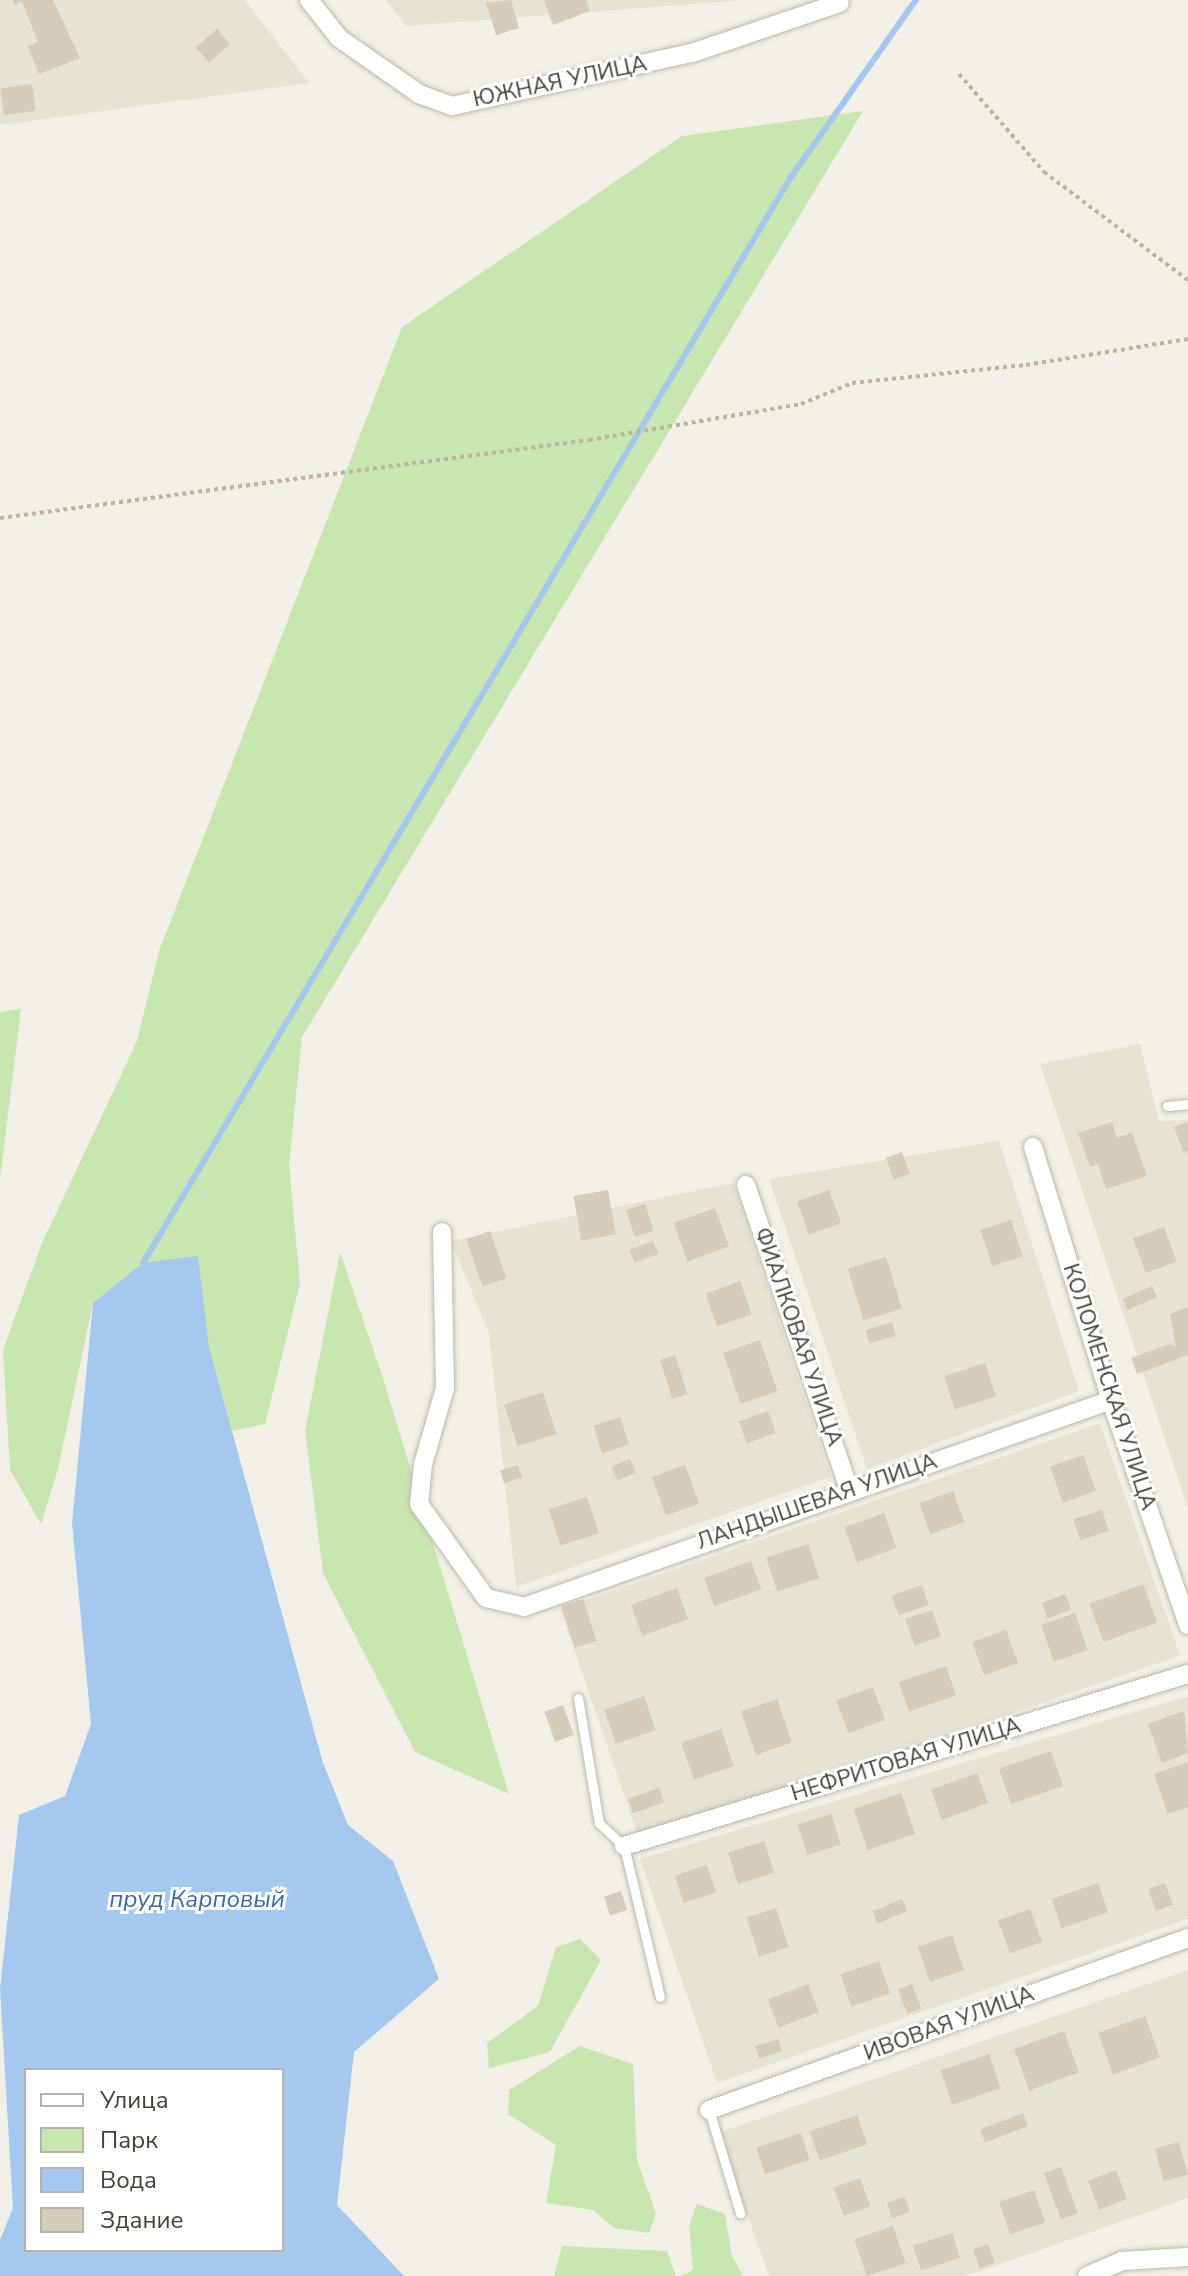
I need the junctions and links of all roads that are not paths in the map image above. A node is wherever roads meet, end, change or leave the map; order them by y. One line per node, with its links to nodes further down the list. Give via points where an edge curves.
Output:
1 (309, 0): 2 (street, ЮЖНАЯ УЛИЦА, via 339,38 419,94 452,106 692,53)
2 (840, 3)
3 (1188, 1104): 4 (lane)
4 (1167, 1106)
5 (1033, 1147): 8 (street, КОЛОМЕНСКАЯ УЛИЦА)
6 (746, 1185): 9 (street, ФИАЛКОВАЯ УЛИЦА)
7 (442, 1232): 9 (street, ЛАНДЫШЕВАЯ УЛИЦА, via 445,1388 423,1464 419,1504 486,1598 524,1607)
8 (1111, 1400): 9 (street, ЛАНДЫШЕВАЯ УЛИЦА); 10 (street, КОЛОМЕНСКАЯ УЛИЦА)
9 (849, 1489)
10 (1188, 1625)
11 (1188, 1674): 13 (street, НЕФРИТОВАЯ УЛИЦА)
12 (578, 1698): 13 (lane, via 599,1823)
13 (624, 1846): 15 (lane)
14 (1188, 1938): 16 (street, ИВОВАЯ УЛИЦА)
15 (660, 1997)
16 (709, 2110): 17 (lane)
17 (740, 2213)
18 (1188, 2257): 19 (street, via 1122,2261)
19 (1087, 2276)

